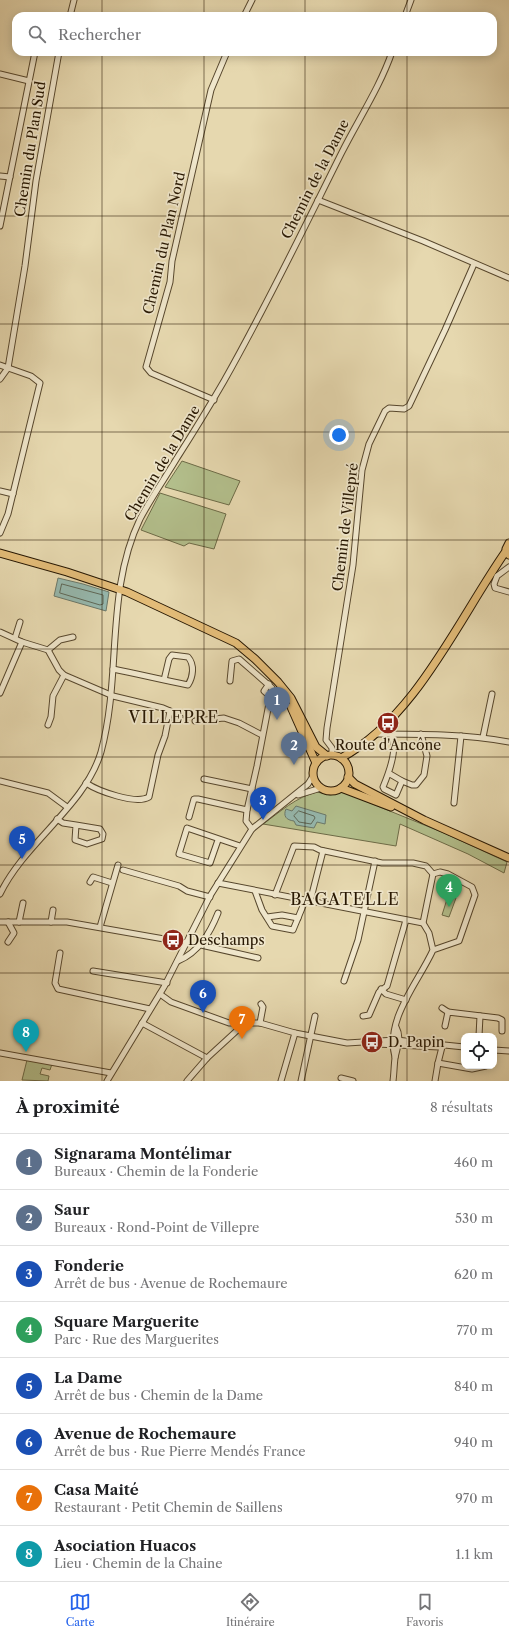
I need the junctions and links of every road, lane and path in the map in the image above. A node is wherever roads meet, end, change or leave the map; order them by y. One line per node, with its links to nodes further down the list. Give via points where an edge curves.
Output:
1 (74, 0): 4 (street)
2 (252, 0): 5 (street)
3 (411, 0): 6 (street)
4 (71, 12)
5 (246, 12)
6 (406, 12)
7 (34, 56): 12 (street)
8 (58, 56): 20 (street, Chemin du Plan Sud, via 36,181)
9 (225, 56): 22 (street, Chemin du Plan Nord, via 211,90 172,261 170,282 146,368 151,373)
10 (390, 56): 15 (street, Chemin de la Dame)
11 (0, 74): 12 (street)
12 (29, 81): 14 (street)
13 (0, 176): 14 (street)
14 (10, 177): 16 (street)
15 (318, 200): 17 (street); 22 (street, Chemin de la Dame)
16 (0, 226)
17 (474, 264): 18 (street); 58 (street, Chemin de Villepré, via 409,406 404,409 389,408 385,411 369,444 362,470 353,565 326,740 332,748)
18 (509, 278)
19 (0, 364): 20 (street)
20 (8, 368): 21 (street, Chemin du Plan Sud); 24 (street, via 31,376 40,383)
21 (2, 377)
22 (214, 400): 30 (street, Chemin de la Dame, via 141,517)
23 (0, 491): 24 (street)
24 (13, 494): 25 (street)
25 (0, 533)
26 (509, 543): 28 (main road)
27 (0, 553): 30 (main road)
28 (508, 554): 50 (main road, via 491,574 460,626 413,692)
29 (509, 567): 31 (street, via 497,576 494,584 496,588)
30 (118, 589): 38 (street, Chemin de la Dame); 42 (main road, via 236,643)
31 (509, 592)
32 (20, 622): 35 (street)
33 (0, 632): 35 (street)
34 (73, 637): 37 (street, via 60,640)
35 (15, 638): 36 (street)
36 (22, 642): 37 (street); 43 (street)
37 (48, 650): 39 (street)
38 (113, 669): 40 (street); 45 (street, Chemin de la Dame)
39 (64, 675): 45 (street); 49 (street, via 53,696)
40 (164, 680): 40 (street, via 188,685 191,680 192,661 188,657 172,654 168,659)
41 (230, 681): 54 (street, via 232,661 236,658 272,688)
42 (278, 682): 58 (main road, via 291,698 316,747); 60 (main road)
43 (0, 693)
44 (492, 694): 56 (street)
45 (110, 695): 46 (street); 68 (street, Chemin de la Dame, via 100,752 95,768)
46 (170, 711): 47 (street); 68 (street, via 149,797 140,801 102,791)
47 (180, 717)
48 (195, 721): 54 (street, via 224,718)
49 (48, 724)
50 (384, 727): 51 (main road); 52 (street)
51 (376, 734): 52 (street); 59 (main road); 61 (main road, via 357,749)
52 (391, 734): 53 (street); 62 (street, via 393,751)
53 (421, 734): 55 (street); 67 (street, via 427,756 424,775 416,785)
54 (262, 735): 71 (street)
55 (461, 736): 56 (street); 73 (street)
56 (483, 737): 57 (street)
57 (509, 742)
58 (329, 756): 59 (main road); 60 (main road)
59 (341, 758): 61 (main road)
60 (316, 763): 63 (main road)
61 (346, 764): 64 (main road)
62 (390, 774): 67 (street); 67 (street, via 384,789 396,795)
63 (313, 776): 69 (main road); 72 (street, via 308,784)
64 (348, 777): 70 (main road); 78 (main road, via 360,787)
65 (204, 779): 71 (street)
66 (0, 781): 74 (street, via 48,793)
67 (402, 781)
68 (86, 783): 74 (street, Chemin de la Dame)
69 (321, 788): 70 (main road, via 331,791); 72 (street)
70 (340, 788): 78 (main road)
71 (252, 789): 75 (street)
72 (291, 798): 80 (street)
73 (454, 803)
74 (67, 807): 77 (street, Chemin de la Dame)
75 (246, 810): 76 (street, via 194,799); 80 (street, via 246,821)
76 (189, 817)
77 (57, 819): 79 (street); 93 (street, Chemin de la Dame, via 30,848)
78 (424, 820): 84 (main road)
79 (76, 826): 79 (street, via 75,840 87,844 102,840 103,834 100,829)
80 (252, 829): 82 (street)
81 (218, 840): 81 (street, via 216,837 187,828 179,854 210,863); 82 (street)
82 (240, 846): 91 (street)
83 (323, 851): 85 (street); 94 (street, via 314,847 294,846); 96 (street)
84 (509, 858)
85 (375, 861): 88 (street, via 426,866); 99 (street)
86 (118, 865): 90 (street)
87 (123, 870): 95 (street)
88 (433, 874): 108 (street); 113 (street, via 448,874 472,887 475,896 459,942)
89 (90, 882): 90 (street, via 93,877)
90 (112, 883): 109 (street)
91 (218, 883): 92 (street); 95 (street)
92 (255, 891): 94 (street); 101 (street)
93 (0, 894)
94 (275, 895): 96 (street)
95 (210, 897): 111 (street)
96 (308, 901): 99 (street); 102 (street)
97 (23, 903): 106 (street)
98 (53, 910): 107 (street)
99 (364, 912): 103 (street); 118 (street)
100 (218, 913): 112 (street)
101 (267, 917): 102 (street, via 282,915); 102 (street, via 272,926 288,930 293,930)
102 (298, 918)
103 (406, 920): 108 (street); 120 (street, via 387,986)
104 (0, 922): 105 (street)
105 (8, 922): 106 (street); 110 (street, via 14,933)
106 (19, 922): 107 (street)
107 (51, 922): 109 (street)
108 (423, 924): 113 (street, via 429,933)
109 (100, 927): 111 (street)
110 (8, 942)
111 (187, 943): 116 (street)
112 (201, 945): 115 (street); 116 (street)
113 (433, 950): 122 (street)
114 (60, 953): 125 (street, via 55,983 58,989)
115 (258, 958)
116 (178, 961): 119 (street)
117 (93, 971): 119 (street)
118 (344, 981)
119 (167, 983): 121 (street)
120 (382, 989): 122 (street, via 386,994); 128 (street, via 375,998 369,1015)
121 (160, 994): 125 (street); 132 (street, via 171,1002 214,1018)
122 (406, 1000): 138 (street, via 398,1015)
123 (261, 1004): 130 (street, via 263,1007)
124 (442, 1008): 126 (street)
125 (150, 1009): 131 (street)
126 (448, 1012): 129 (street); 133 (street)
127 (315, 1016): 137 (street)
128 (363, 1016)
129 (480, 1016): 134 (street, via 500,1018); 136 (street)
130 (260, 1023): 132 (street); 135 (street)
131 (142, 1024): 145 (street); 148 (street)
132 (243, 1025): 145 (street)
133 (445, 1026)
134 (502, 1031)
135 (295, 1033): 137 (street); 152 (street)
136 (479, 1033)
137 (311, 1037): 139 (street); 153 (street)
138 (396, 1042): 139 (street); 139 (street); 140 (street); 140 (street, via 413,1041); 155 (street)
139 (364, 1043)
140 (444, 1046): 141 (street); 146 (street)
141 (461, 1047)
142 (509, 1051): 143 (street)
143 (497, 1052)
144 (0, 1053): 148 (street)
145 (207, 1058): 151 (street)
146 (438, 1063): 147 (street); 156 (street)
147 (461, 1067)
148 (111, 1073): 150 (street)
149 (341, 1078): 154 (street)
150 (107, 1081)
151 (187, 1081)
152 (280, 1081)
153 (301, 1081)
154 (353, 1081)
155 (393, 1081)
156 (435, 1081)

